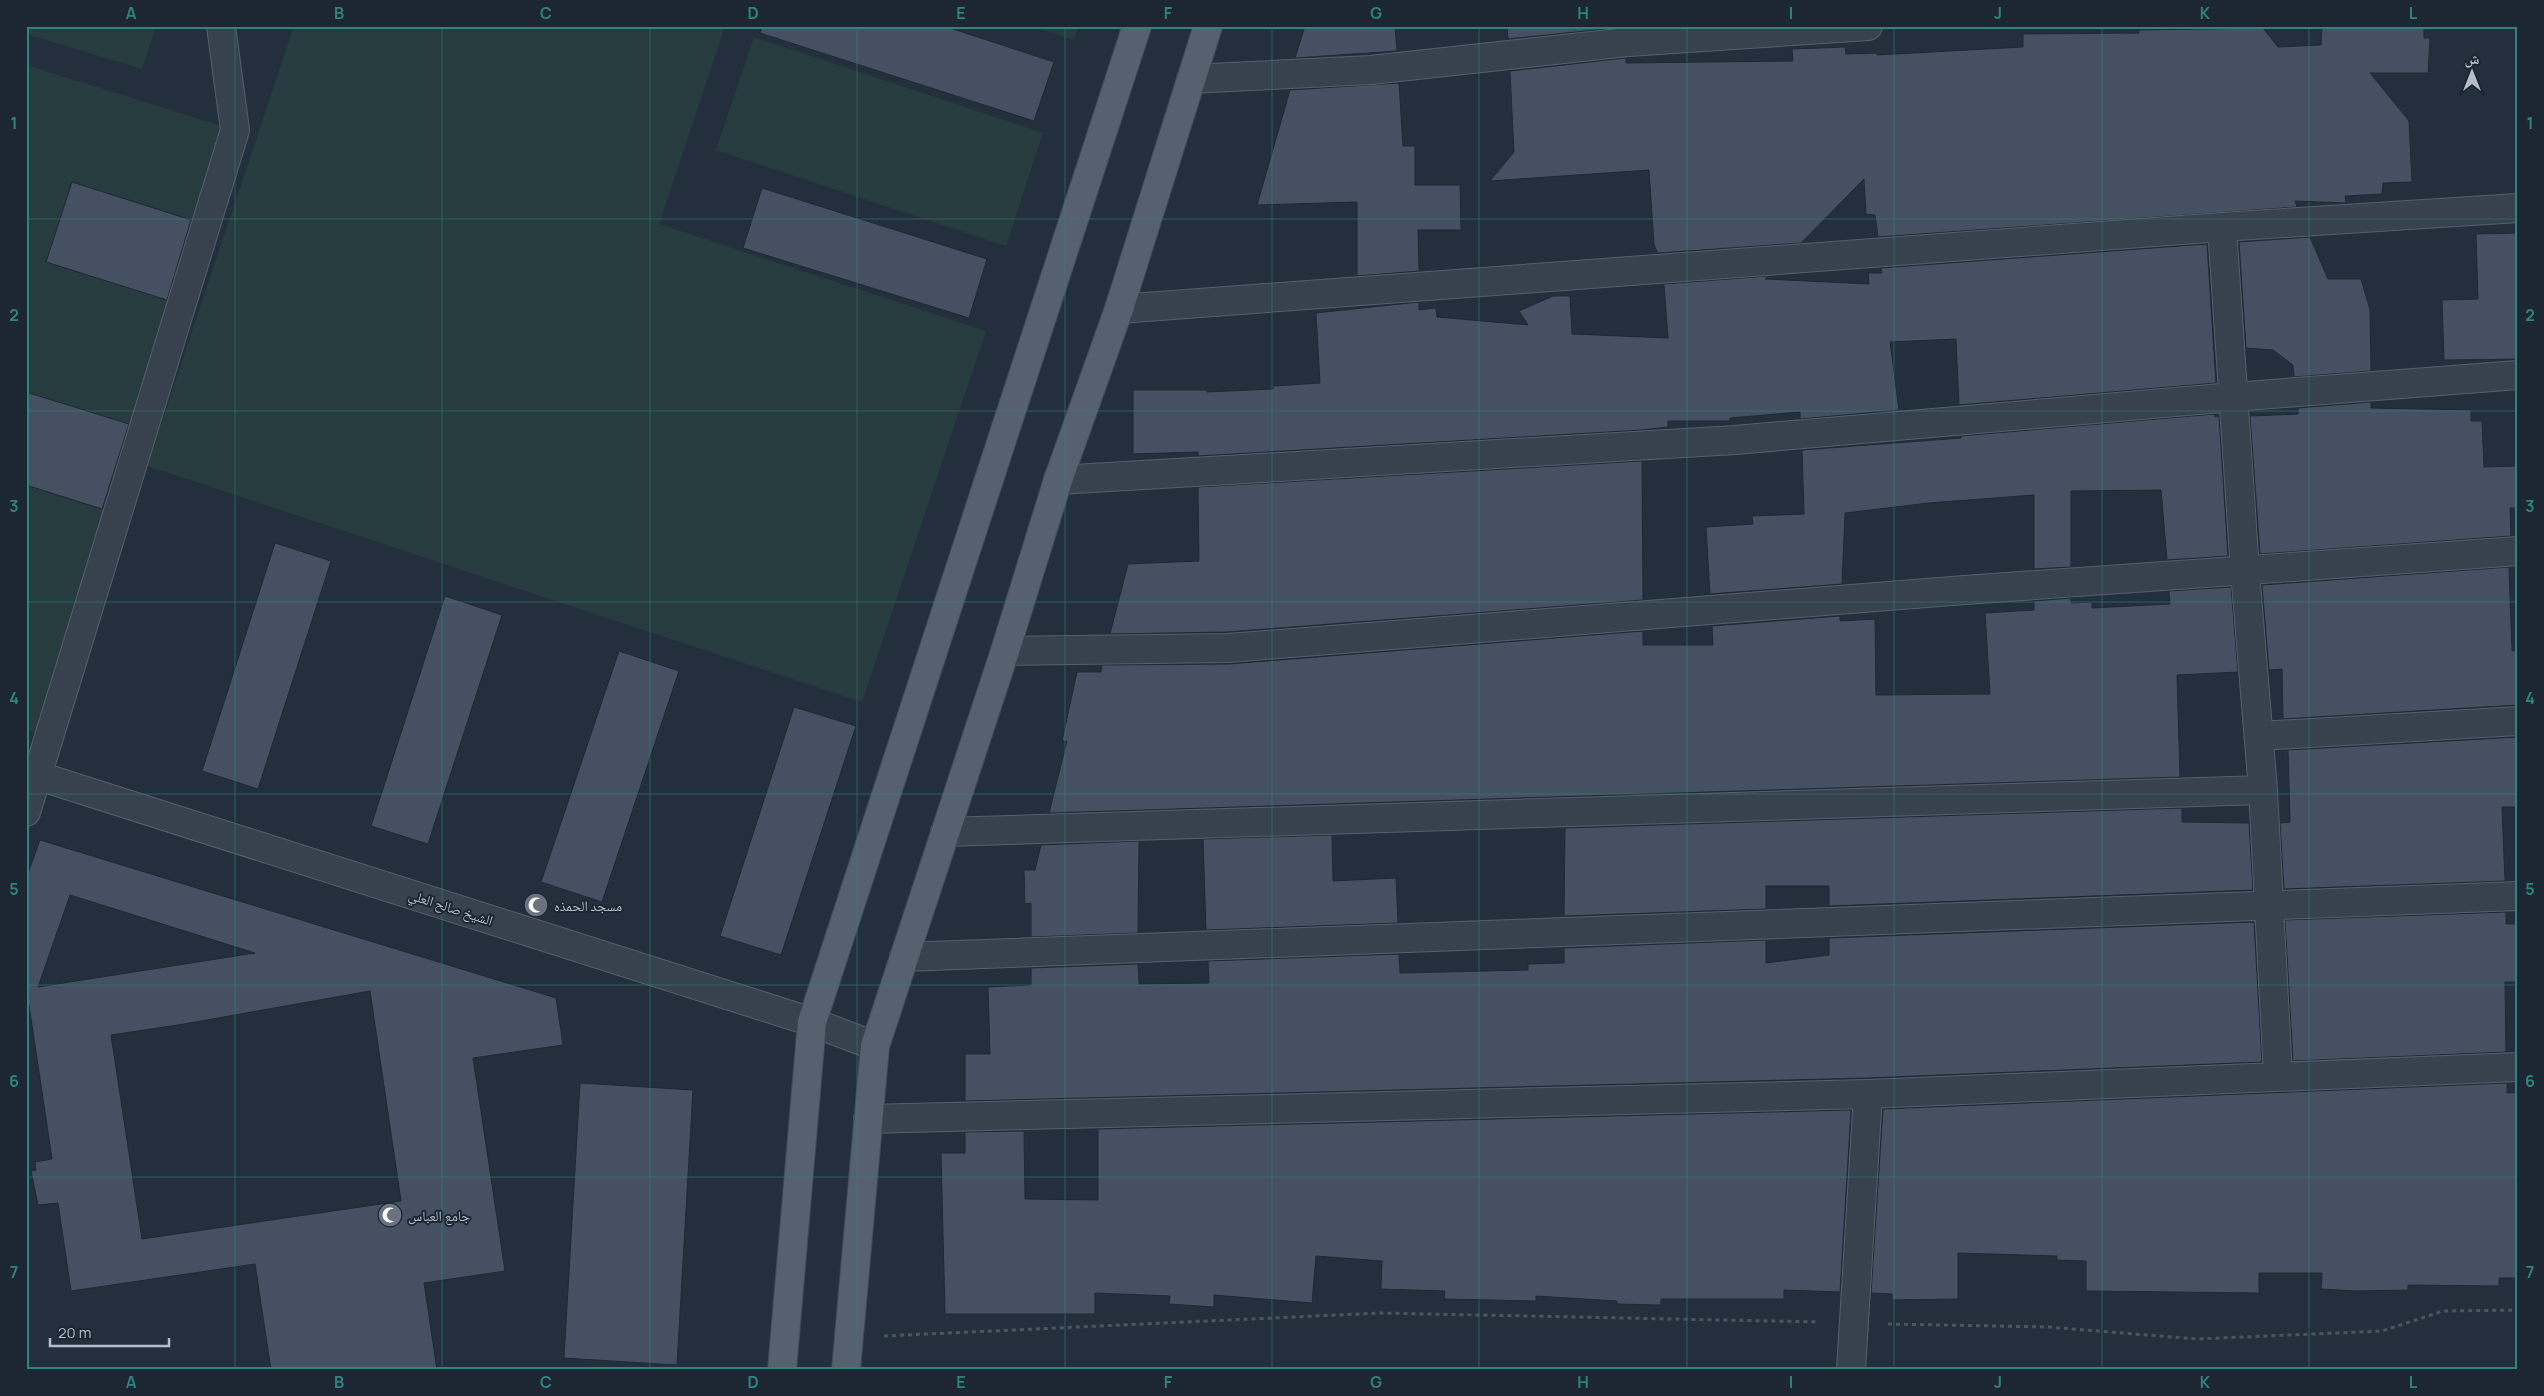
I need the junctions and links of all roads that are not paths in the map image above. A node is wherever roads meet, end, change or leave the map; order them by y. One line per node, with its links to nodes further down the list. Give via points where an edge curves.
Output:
1 (221, 26): 17 (street, via 235,130)
2 (1137, 26): 24 (main road)
3 (1208, 26): 5 (main road)
4 (1868, 26): 5 (street, via 1628,42 1371,70)
5 (1191, 79): 8 (main road)
6 (2518, 208): 7 (street)
7 (2222, 227): 8 (street); 10 (street)
8 (1119, 309): 11 (main road)
9 (2518, 375): 10 (street)
10 (2233, 397): 11 (street, via 1735,440); 13 (street)
11 (1058, 480): 14 (main road)
12 (2518, 551): 13 (street)
13 (2245, 571): 14 (street, via 1228,648); 16 (street)
14 (1004, 651): 20 (main road)
15 (2518, 721): 16 (street)
16 (2259, 736): 18 (street)
17 (33, 774): 19 (street); 24 (street, الشيخ صالح العلي)
18 (2263, 790): 20 (street); 22 (street)
19 (26, 812)
20 (945, 832): 23 (main road)
21 (2518, 896): 22 (street)
22 (2269, 904): 23 (street); 27 (street)
23 (904, 957): 25 (main road)
24 (812, 1022): 25 (street, الشيخ صالح العلي); 30 (main road)
25 (875, 1046): 29 (main road)
26 (2518, 1067): 27 (street)
27 (2278, 1076): 28 (street)
28 (1868, 1094): 29 (street); 32 (street)
29 (868, 1119): 31 (main road)
30 (782, 1370)
31 (846, 1370)
32 (1850, 1370)

